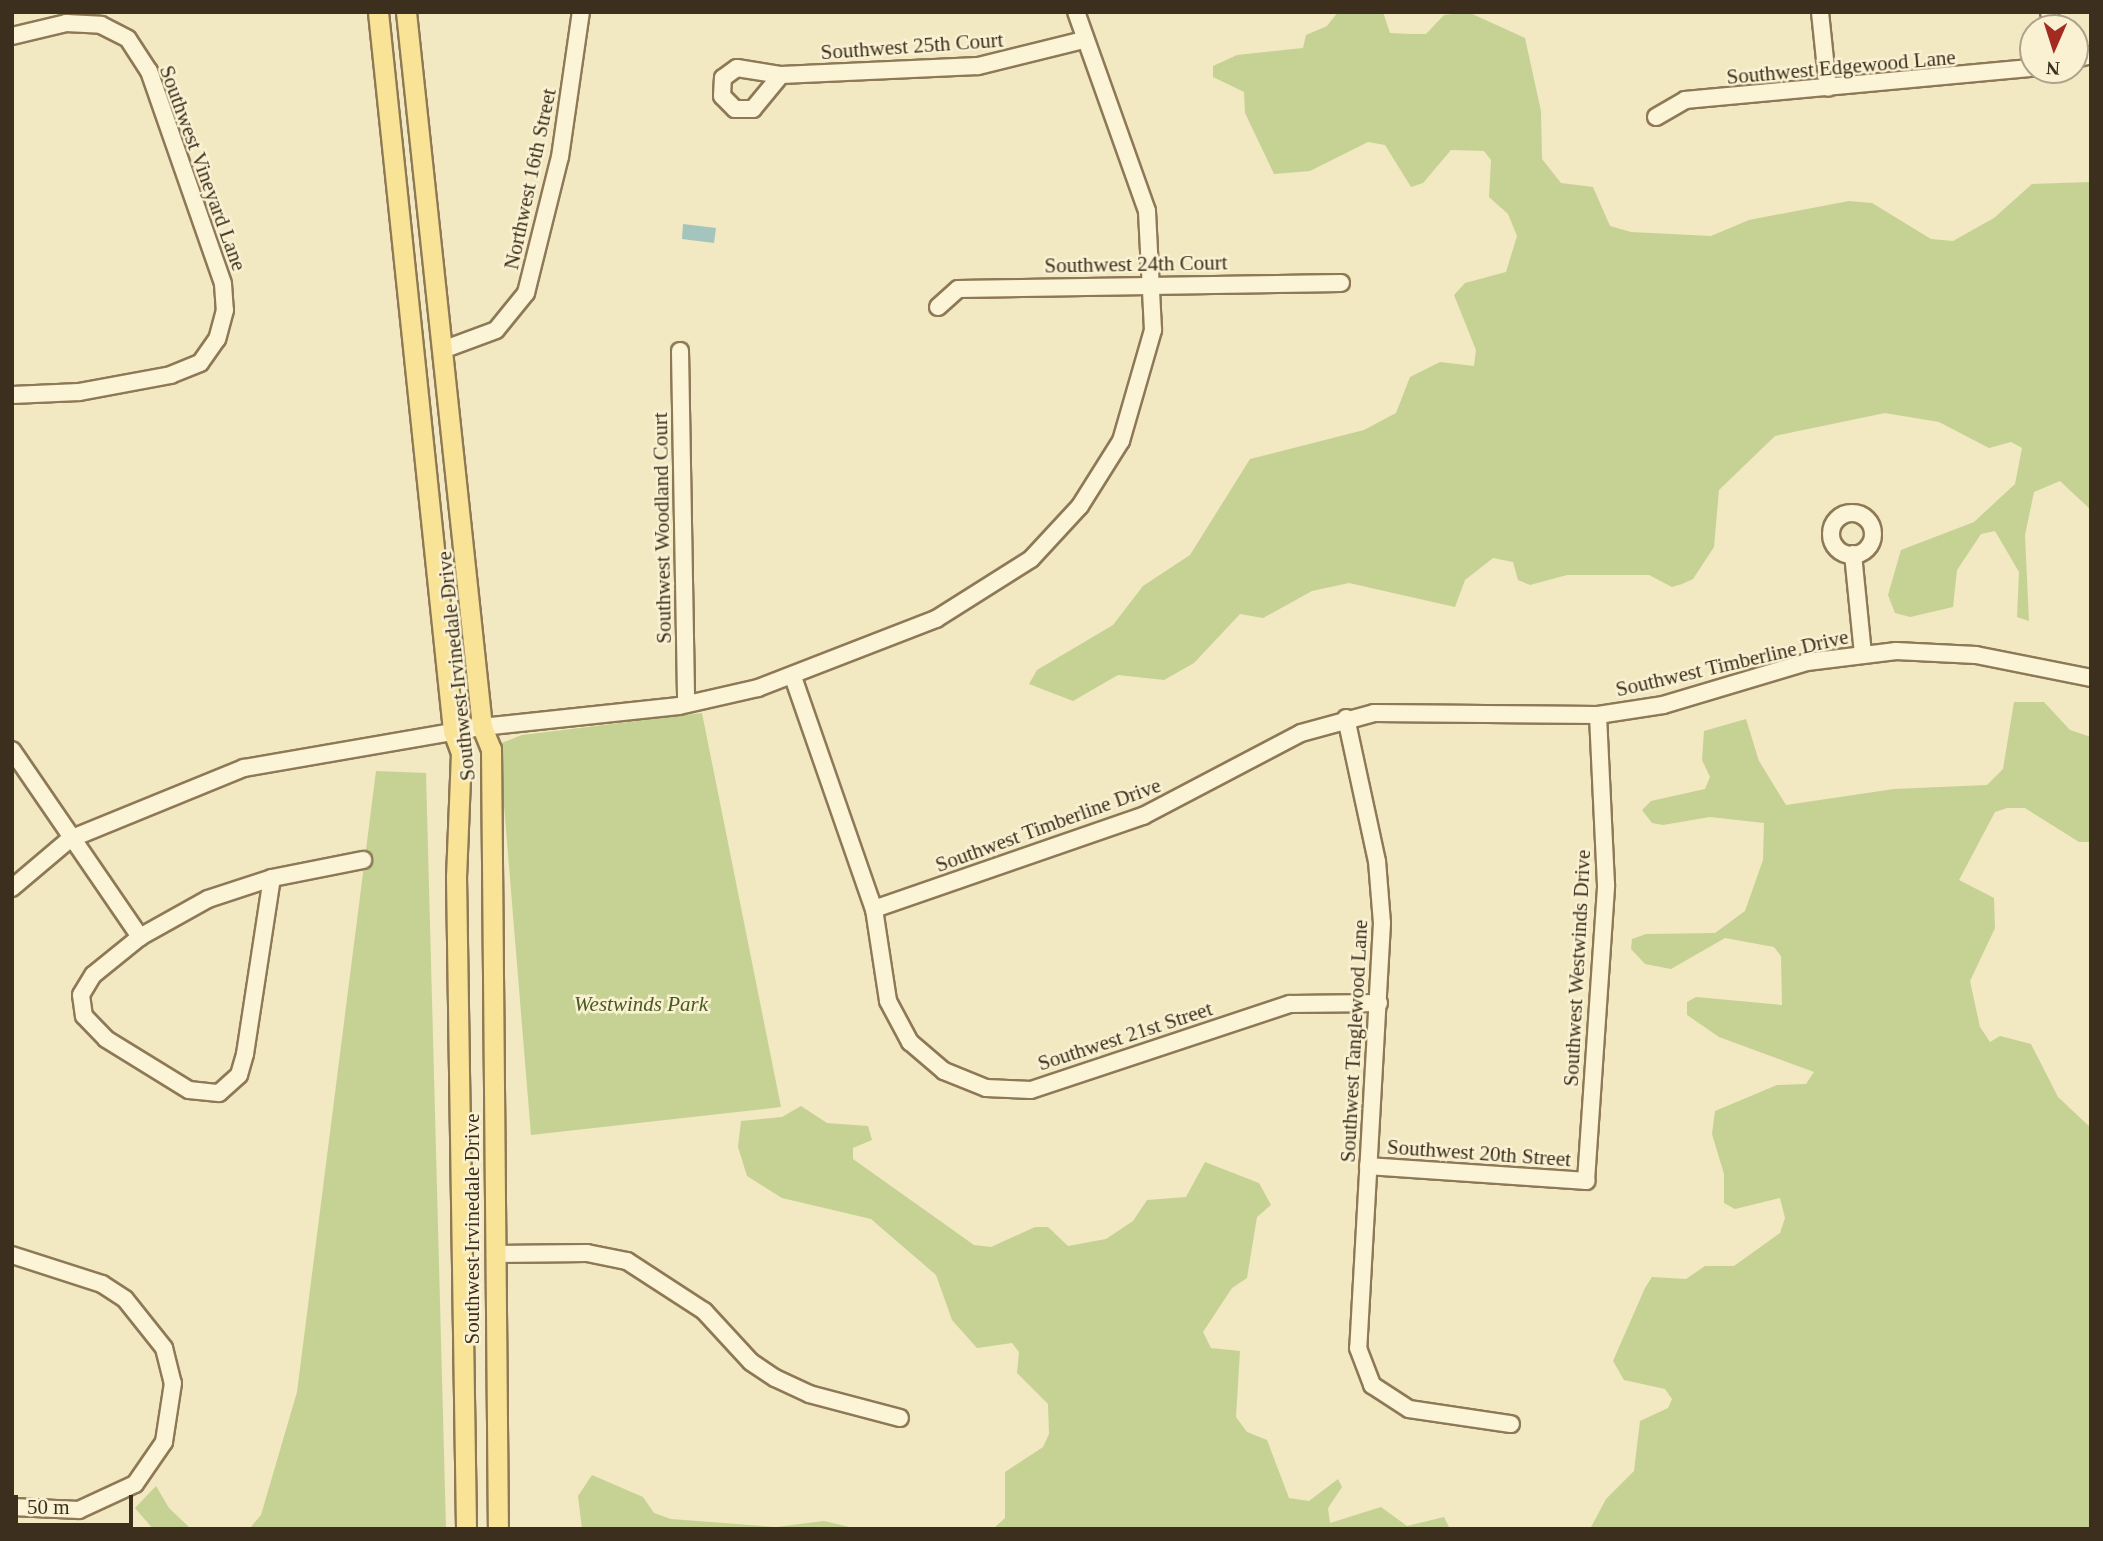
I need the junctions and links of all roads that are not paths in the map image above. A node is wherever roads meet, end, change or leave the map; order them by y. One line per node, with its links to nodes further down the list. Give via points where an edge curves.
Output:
1 (371, 12): 11 (main road)
2 (378, 12): 11 (main road, Southwest Irvinedale Drive)
3 (406, 12): 17 (main road, Southwest Irvinedale Drive, via 424,221)
4 (581, 12): 17 (street, Northwest 16th Street, via 561,157 526,293 496,331)
5 (1076, 12): 8 (street)
6 (1820, 12): 12 (street)
7 (12, 36): 19 (street, Southwest Vineyard Lane, via 66,23 102,25 128,39 149,71 223,284 225,310 217,339 200,363 171,375 79,391)
8 (1084, 40): 10 (street, Southwest 25th Court, via 978,66); 15 (street, via 1138,176)
9 (2019, 69): 12 (street, Southwest Edgewood Lane)
10 (781, 75)
11 (384, 77): 28 (main road, Southwest Irvinedale Drive)
12 (1828, 88): 13 (street, Southwest Edgewood Lane, via 1685,100)
13 (1656, 117)
14 (1341, 283): 15 (street, Southwest 24th Court)
15 (1155, 284): 16 (street, Southwest 24th Court, via 958,289); 22 (street, via 1136,404 1101,476 1056,535 967,604)
16 (938, 307)
17 (445, 349): 27 (main road, Southwest Irvinedale Drive)
18 (680, 351): 24 (street, Southwest Woodland Court)
19 (12, 395)
20 (1853, 555): 21 (street)
21 (1863, 654): 23 (street, Southwest Timberline Drive, via 1976,655); 25 (street, Southwest Timberline Drive)
22 (793, 677): 24 (street); 34 (street, Southwest 21st Street)
23 (2091, 678)
24 (686, 704): 27 (street)
25 (1598, 715): 26 (street, Southwest Timberline Drive, via 1412,709); 38 (street, Southwest Westwinds Drive, via 1606,885)
26 (1346, 718): 34 (street, Southwest Timberline Drive, via 1267,748 1143,816); 36 (street, Southwest Tanglewood Lane, via 1379,878)
27 (482, 727): 28 (street); 39 (main road, Southwest Irvinedale Drive, via 491,749)
28 (453, 731): 30 (street, via 244,768); 44 (main road, Southwest Irvinedale Drive, via 461,753 456,876)
29 (12, 750): 30 (street)
30 (70, 839): 33 (street); 35 (street)
31 (363, 860): 32 (street)
32 (272, 878): 35 (street, via 208,899); 35 (street, via 245,1054 239,1075 219,1093 189,1090 106,1039 84,1017 81,995 93,975)
33 (12, 888)
34 (874, 909): 36 (street, Southwest 21st Street, via 888,1001 898,1024 944,1071 986,1088 1057,1083 1290,1004)
35 (140, 937)
36 (1379, 1003): 37 (street, Southwest Tanglewood Lane)
37 (1368, 1166): 38 (street, Southwest 20th Street); 42 (street, Southwest Tanglewood Lane, via 1357,1326 1364,1369 1372,1385 1409,1409)
38 (1586, 1181)
39 (495, 1254): 41 (street, via 587,1253 627,1261 704,1311 751,1363 775,1378); 45 (main road, Southwest Irvinedale Drive)
40 (12, 1255): 43 (street, via 102,1284 125,1299 164,1348 173,1383 164,1442 135,1484 79,1510)
41 (900, 1418)
42 (1511, 1424)
43 (12, 1507)
44 (466, 1529)
45 (498, 1529)

